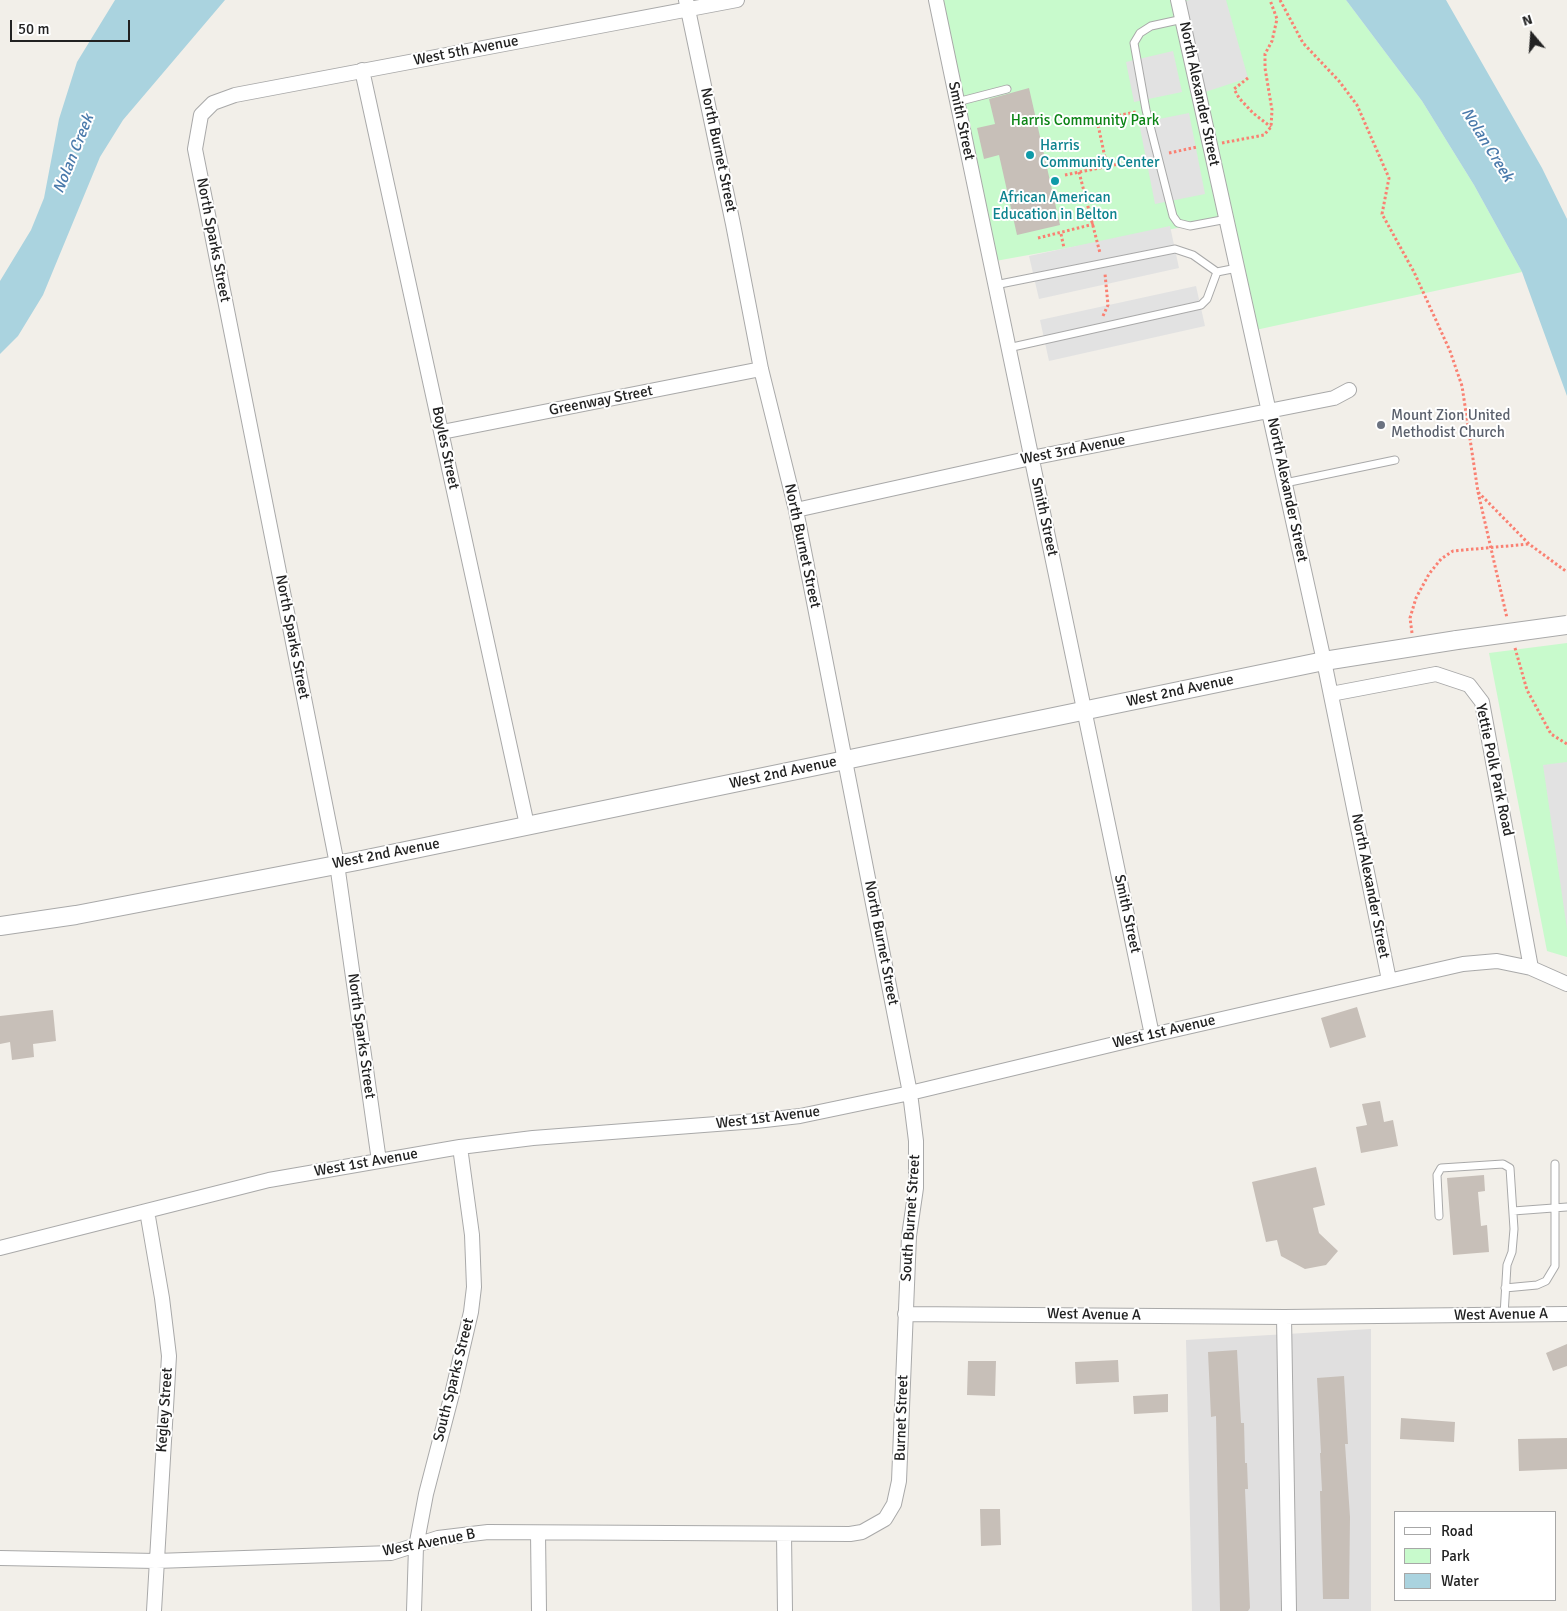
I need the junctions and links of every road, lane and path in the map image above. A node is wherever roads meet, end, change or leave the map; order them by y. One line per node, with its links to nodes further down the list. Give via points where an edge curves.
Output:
1 (737, 0): 5 (street, West 5th Avenue)
2 (936, 0): 10 (street, Smith Street)
3 (1178, 0): 6 (street, North Alexander Street)
4 (1280, 0): 35 (path, via 1303,43 1339,81 1361,114 1389,178 1382,214 1434,312 1462,386 1478,492)
5 (687, 5): 7 (street, West 5th Avenue); 27 (street, North Burnet Street)
6 (1183, 19): 11 (lane, via 1151,26 1140,33 1134,43); 16 (street, North Alexander Street)
7 (362, 70): 12 (street, West 5th Avenue, via 235,95 213,103); 30 (street, Boyles Street)
8 (1248, 78): 13 (path, via 1234,89 1238,98)
9 (1007, 89): 10 (lane)
10 (957, 102): 24 (street, Smith Street)
11 (1146, 110): 14 (path, via 1097,120); 16 (lane, via 1173,216 1178,223 1190,226)
12 (201, 115): 44 (street, North Sparks Street, via 196,149)
13 (1271, 127)
14 (1106, 168)
15 (1079, 172): 17 (path)
16 (1227, 218): 22 (street, North Alexander Street)
17 (1094, 224): 18 (path); 21 (path)
18 (1061, 234): 19 (path); 20 (path)
19 (1038, 238)
20 (1064, 248)
21 (1103, 263): 23 (lane, via 1175,249 1193,255); 24 (lane); 25 (path, via 1108,305)
22 (1238, 268): 23 (lane); 29 (street, North Alexander Street)
23 (1217, 272): 25 (lane, via 1208,300 1200,305)
24 (995, 285): 26 (street, Smith Street)
25 (1098, 328): 26 (lane)
26 (1008, 348): 31 (street, Smith Street)
27 (761, 369): 30 (street, Greenway Street); 34 (street, North Burnet Street)
28 (1348, 390): 29 (street, West 3rd Avenue, via 1334,398)
29 (1269, 411): 31 (street, West 3rd Avenue); 33 (street, North Alexander Street)
30 (442, 432): 43 (street, Boyles Street)
31 (1031, 458): 34 (street, West 3rd Avenue); 41 (street, Smith Street)
32 (1395, 460): 33 (lane)
33 (1285, 483): 39 (street, North Alexander Street)
34 (796, 510): 42 (street, North Burnet Street)
35 (1529, 544): 36 (path); 38 (path, via 1453,551 1441,559 1416,598 1410,618)
36 (1567, 572)
37 (1567, 625): 38 (street, West 2nd Avenue, bridge)
38 (1413, 646): 39 (street, West 2nd Avenue)
39 (1324, 661): 40 (street, North Alexander Street); 41 (street, West 2nd Avenue)
40 (1331, 694): 46 (street, Yettie Polk Park Road, via 1436,674 1469,684 1482,702); 47 (street, North Alexander Street)
41 (1084, 710): 42 (street, West 2nd Avenue); 49 (street, Smith Street)
42 (846, 760): 43 (street, West 2nd Avenue); 50 (street, North Burnet Street)
43 (527, 825): 44 (street, West 2nd Avenue)
44 (337, 864): 45 (street, West 2nd Avenue, via 76,915); 52 (street, North Sparks Street)
45 (0, 926)
46 (1531, 968): 47 (street, West 1st Avenue, via 1496,961 1463,964); 48 (street, West 1st Avenue)
47 (1389, 980): 49 (street, West 1st Avenue)
48 (1567, 984)
49 (1152, 1034): 50 (street, West 1st Avenue)
50 (910, 1093): 51 (street, West 1st Avenue, via 756,1122 533,1138); 61 (street, South Burnet Street, via 916,1141 916,1188)
51 (460, 1147): 52 (street, West 1st Avenue); 68 (street, South Sparks Street, via 472,1235 474,1287 469,1322)
52 (379, 1161): 56 (street, West 1st Avenue, via 270,1180)
53 (1554, 1164): 55 (lane)
54 (1567, 1207): 55 (lane)
55 (1555, 1208): 57 (lane); 60 (lane, via 1555,1266 1546,1280 1536,1285)
56 (147, 1211): 59 (street, West 1st Avenue); 70 (street, Kegley Street, via 169,1356)
57 (1513, 1211): 58 (lane, via 1510,1168 1503,1164 1448,1166 1441,1168 1437,1175); 60 (lane, via 1512,1252)
58 (1439, 1216)
59 (0, 1248)
60 (1505, 1288): 63 (lane)
61 (904, 1314): 64 (street, West Avenue A); 65 (street, Burnet Street, via 900,1481 894,1504)
62 (1567, 1314): 63 (street, West Avenue A)
63 (1504, 1315): 64 (street, West Avenue A)
64 (1284, 1317): 71 (street)
65 (885, 1519): 67 (street, West Avenue B, via 862,1532 850,1534)
66 (538, 1533): 67 (street, West Avenue B); 68 (street, West Avenue B, via 469,1533 438,1538); 74 (street)
67 (784, 1534): 75 (street)
68 (416, 1547): 70 (street, West Avenue B, via 391,1553); 73 (street, South Sparks Street)
69 (0, 1558): 70 (street, West Avenue B)
70 (156, 1560): 72 (street, Kegley Street)
71 (1289, 1610)
72 (154, 1611)
73 (414, 1611)
74 (539, 1611)
75 (785, 1611)

